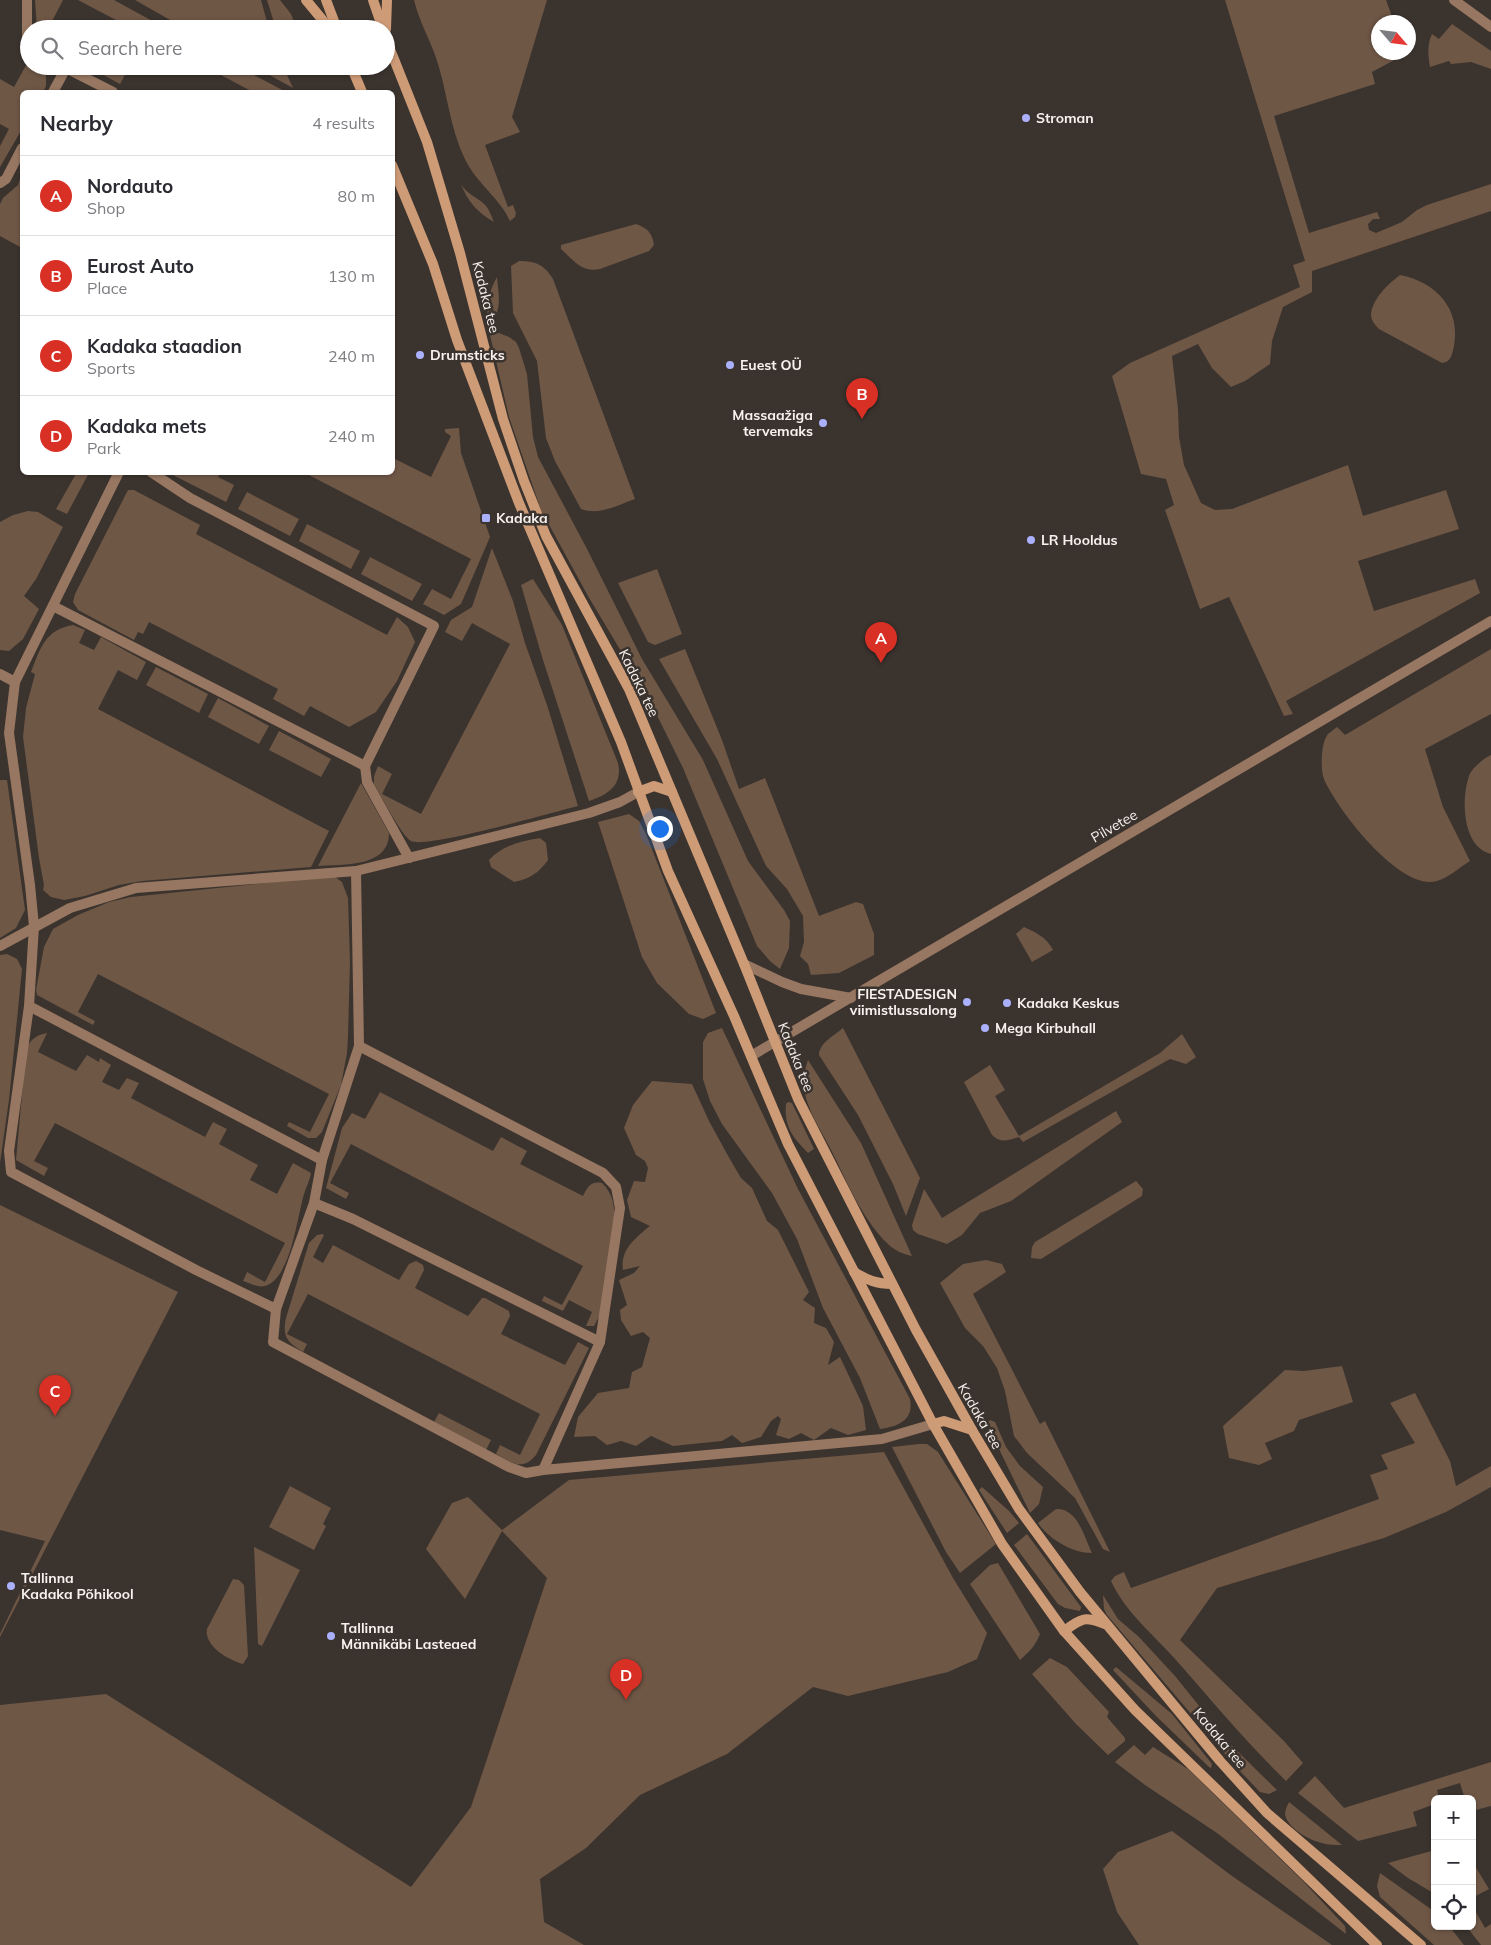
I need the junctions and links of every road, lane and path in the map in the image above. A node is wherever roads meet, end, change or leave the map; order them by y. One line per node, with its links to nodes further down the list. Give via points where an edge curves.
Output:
1 (27, 0): 7 (street)
2 (306, 0): 8 (main road)
3 (326, 0): 9 (main road)
4 (372, 0): 10 (main road)
5 (387, 0): 11 (main road)
6 (1454, 0): 12 (street)
7 (27, 20)
8 (323, 20)
9 (333, 20)
10 (380, 20)
11 (385, 20)
12 (1491, 27)
13 (395, 62): 31 (main road, Kadaka tee, via 427,142 503,419 524,481 546,536 629,689)
14 (60, 75): 17 (street)
15 (80, 75): 18 (street)
16 (355, 75): 19 (main road)
17 (53, 90)
18 (109, 90)
19 (361, 90)
20 (20, 152): 22 (street, via 6,179)
21 (395, 172): 30 (main road, via 433,264 457,340 519,503 621,742)
22 (0, 183)
23 (118, 475): 25 (street)
24 (156, 475): 29 (street, via 198,502 434,626)
25 (53, 606): 28 (street); 29 (street)
26 (1491, 621): 37 (street, Pilvetee)
27 (0, 674): 28 (street)
28 (15, 682): 34 (street, via 9,732)
29 (365, 766): 32 (street, via 367,782)
30 (638, 792): 31 (main road, via 654,786); 32 (street, via 589,814); 41 (main road, via 668,871)
31 (672, 792): 36 (main road, Kadaka tee)
32 (408, 858): 33 (street)
33 (356, 871): 34 (street, via 136,888 70,908); 40 (street)
34 (34, 926): 35 (street); 38 (street)
35 (0, 946)
36 (744, 964): 37 (street, via 801,989); 39 (main road, Kadaka tee)
37 (851, 998): 39 (street, Pilvetee)
38 (28, 1006): 42 (street); 46 (street, via 9,1151 11,1172)
39 (775, 1043): 41 (street, Pilvetee); 45 (main road, Kadaka tee, via 798,1099)
40 (359, 1046): 42 (street); 47 (street, via 603,1173 616,1187 620,1208)
41 (751, 1056): 44 (main road, via 788,1144)
42 (322, 1160): 43 (street)
43 (314, 1203): 46 (street); 47 (street, via 353,1219)
44 (854, 1272): 45 (main road, via 866,1280); 48 (main road)
45 (892, 1284): 49 (main road, Kadaka tee)
46 (276, 1309): 50 (street, via 273,1342 509,1467 526,1473)
47 (600, 1342): 50 (street)
48 (933, 1424): 49 (main road, via 944,1421); 50 (street, via 882,1439); 52 (main road, via 1002,1544)
49 (972, 1430): 51 (main road, Kadaka tee, via 1020,1509)
50 (543, 1470)
51 (1108, 1625): 52 (main road, via 1090,1618 1078,1621); 54 (main road, Kadaka tee, via 1267,1813)
52 (1064, 1631): 53 (main road, via 1135,1710)
53 (1377, 1945)
54 (1421, 1945)

